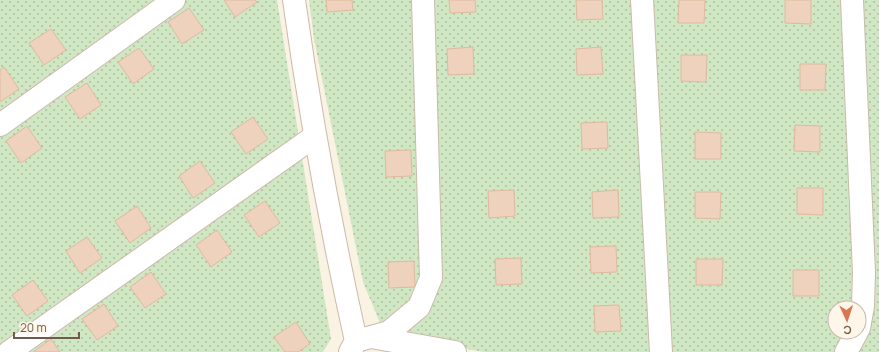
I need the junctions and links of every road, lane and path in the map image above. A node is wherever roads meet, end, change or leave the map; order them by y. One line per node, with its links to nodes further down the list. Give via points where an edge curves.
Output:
1 (174, 0): 6 (lane)
2 (294, 0): 7 (lane)
3 (423, 0): 10 (lane, via 430,278 419,308 389,332)
4 (642, 0): 13 (lane)
5 (852, 0): 8 (lane)
6 (0, 125)
7 (315, 136): 10 (lane, via 334,242); 11 (lane)
8 (863, 300)
9 (853, 340): 14 (lane)
10 (359, 343): 12 (lane)
11 (9, 352)
12 (456, 352)
13 (660, 352)
14 (846, 352)

